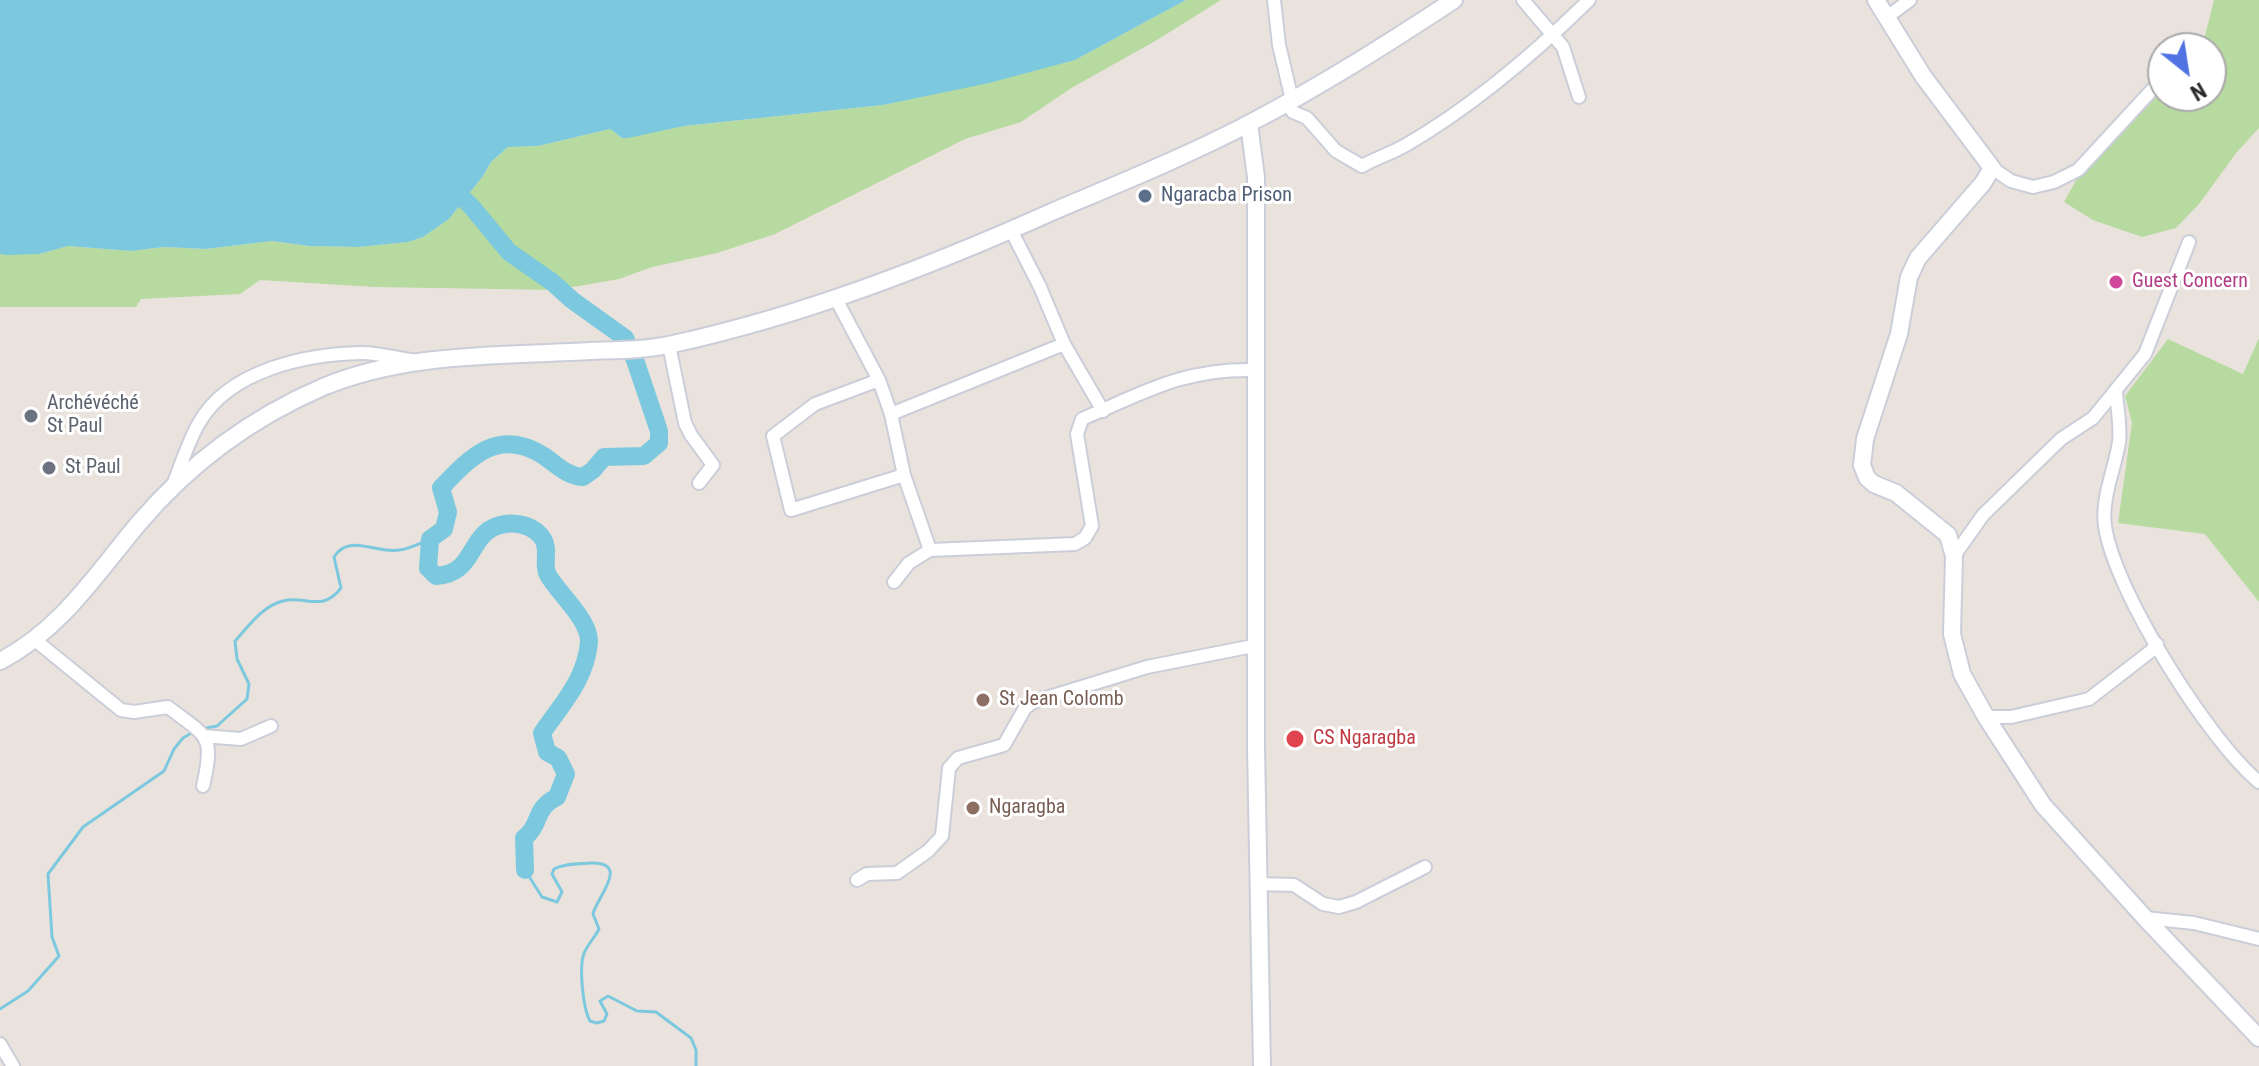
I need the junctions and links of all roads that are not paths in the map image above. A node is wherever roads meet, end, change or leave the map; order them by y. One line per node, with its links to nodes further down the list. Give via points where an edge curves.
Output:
1 (1274, 0): 11 (street)
2 (1454, 0): 11 (street)
3 (1523, 0): 8 (street)
4 (1589, 0): 8 (street)
5 (1876, 0): 7 (street)
6 (1910, 0): 7 (street)
7 (1887, 17): 13 (street, via 1923,76)
8 (1553, 34): 10 (street, via 1563,47); 11 (street, via 1460,110 1404,147 1362,166 1336,151 1307,118 1293,112)
9 (2147, 95): 13 (street, via 2078,170 2054,182 2033,187)
10 (1579, 97)
11 (1289, 102): 12 (street)
12 (1249, 124): 14 (street); 20 (street, via 1256,177)
13 (1992, 168): 29 (street, via 1918,258 1909,277 1899,334 1865,439 1862,465 1874,484 1896,493 1948,535)
14 (1011, 230): 16 (street); 17 (street)
15 (2189, 242): 22 (street, via 2145,354)
16 (836, 299): 18 (street); 21 (street)
17 (1064, 344): 23 (street); 24 (street)
18 (666, 345): 19 (street); 26 (street, via 685,423 713,465)
19 (418, 361): 27 (street, via 374,370 278,408); 27 (street, via 363,353 294,362 247,378 200,421)
20 (1256, 370): 23 (street, via 1221,369 1164,382); 33 (street)
21 (879, 380): 24 (street); 25 (street, via 815,404 773,436 791,510)
22 (2116, 392): 29 (street, via 1983,515); 32 (street, via 2120,439 2105,525 2119,572)
23 (1103, 411): 28 (street, via 1082,419 1077,434 1092,526 1085,538 1075,544)
24 (891, 414): 25 (street)
25 (904, 475): 28 (street)
26 (699, 483)
27 (173, 485): 31 (street, via 87,589)
28 (930, 550): 30 (street, via 909,563)
29 (1954, 556): 35 (street, via 1952,634 1962,674)
30 (894, 582)
31 (35, 640): 34 (street); 37 (street, via 121,710 168,707)
32 (2157, 644): 35 (street, via 2089,699 2011,717); 38 (street, via 2197,710)
33 (1258, 645): 41 (street, via 1147,667 1033,702 1004,745 958,758 949,768 942,836 928,851 897,873 867,874); 42 (street)
34 (0, 661)
35 (1986, 717): 43 (street, via 2043,805)
36 (271, 726): 37 (street, via 241,739)
37 (199, 731): 39 (street, via 210,758)
38 (2259, 782)
39 (203, 786)
40 (1425, 867): 42 (street, via 1339,907 1323,904 1294,885)
41 (857, 880)
42 (1258, 884): 48 (street)
43 (2145, 918): 44 (street); 45 (street)
44 (2259, 939)
45 (2259, 1038)
46 (0, 1044): 47 (street)
47 (13, 1066)
48 (1262, 1066)

